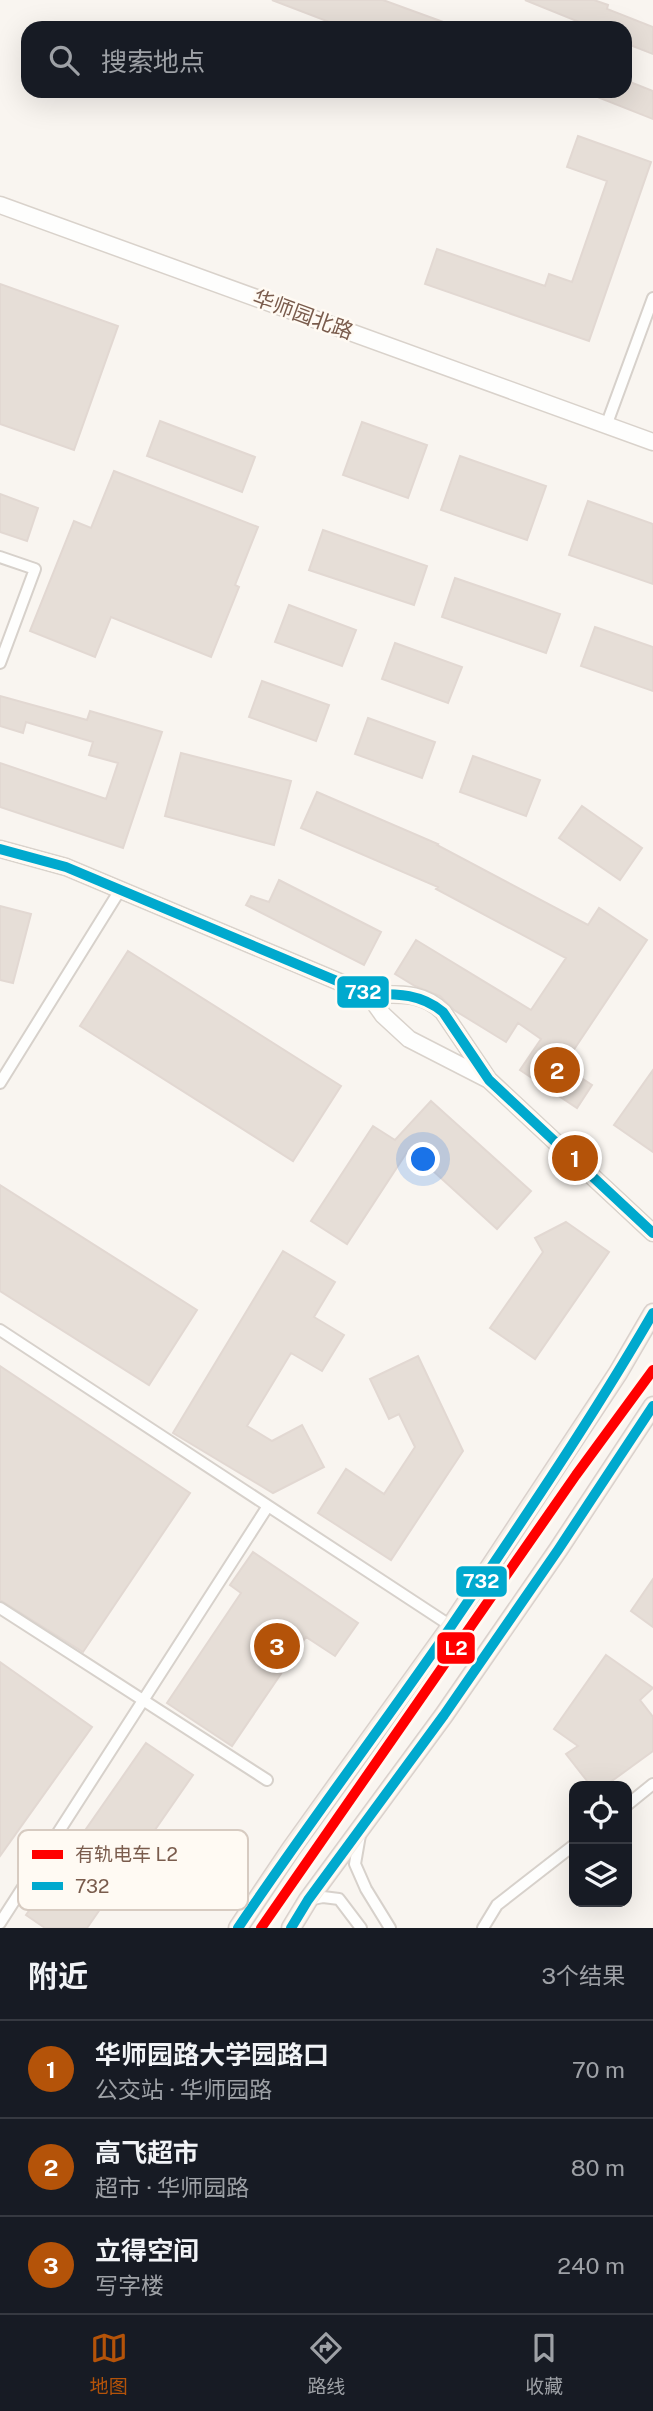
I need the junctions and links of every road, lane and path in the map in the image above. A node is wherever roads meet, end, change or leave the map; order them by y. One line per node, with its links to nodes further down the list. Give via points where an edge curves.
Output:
1 (0, 205): 3 (main road, 华师园北路)
2 (653, 298): 3 (street)
3 (606, 426): 4 (main road, 华师园北路)
4 (653, 442)
5 (0, 557): 6 (street, via 35,569)
6 (0, 663)
7 (0, 849): 8 (main road, via 66,867)
8 (120, 890): 9 (main road); 11 (street)
9 (368, 993): 10 (main road, via 409,1039); 10 (main road, via 419,995 435,1004)
10 (489, 1080): 12 (main road)
11 (0, 1083)
12 (653, 1233)
13 (653, 1313): 18 (main road)
14 (0, 1329): 16 (street)
15 (653, 1406): 23 (main road, via 452,1704)
16 (268, 1506): 18 (street); 19 (street)
17 (0, 1608): 19 (street)
18 (451, 1626): 29 (main road)
19 (144, 1700): 20 (street); 24 (street)
20 (267, 1780)
21 (653, 1784): 22 (street)
22 (632, 1801)
23 (363, 1827): 27 (main road); 32 (street, via 355,1864)
24 (60, 1830)
25 (569, 1849): 33 (street, via 498,1905)
26 (18, 1895): 28 (street)
27 (308, 1900): 30 (main road); 31 (street, via 340,1899)
28 (0, 1923)
29 (238, 1928)
30 (291, 1928)
31 (361, 1928)
32 (390, 1928)
33 (484, 1928)

